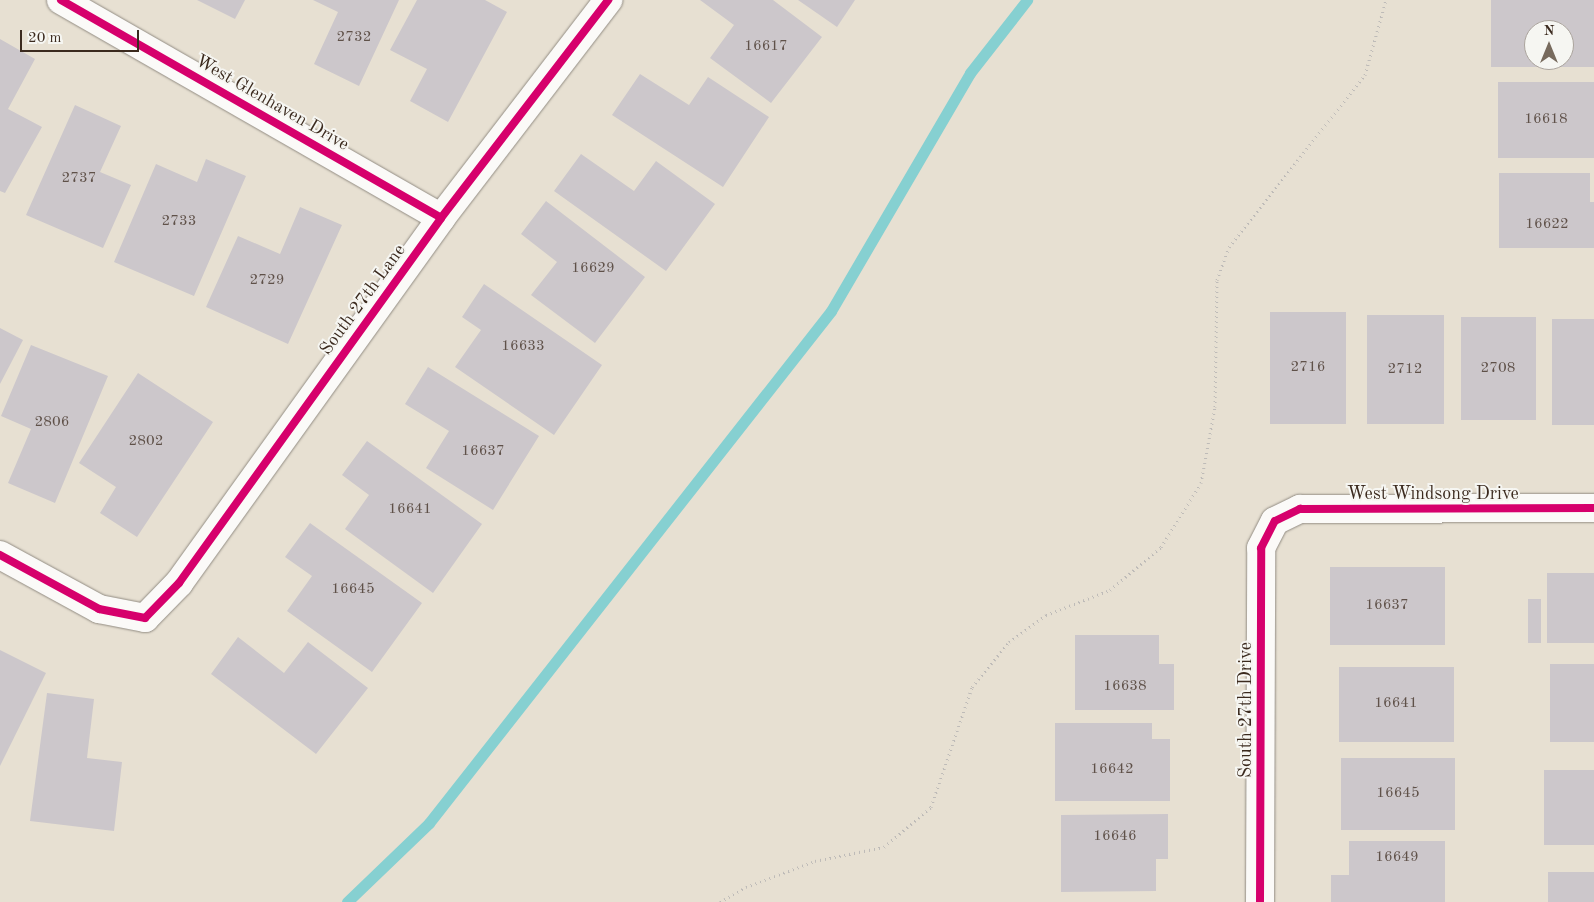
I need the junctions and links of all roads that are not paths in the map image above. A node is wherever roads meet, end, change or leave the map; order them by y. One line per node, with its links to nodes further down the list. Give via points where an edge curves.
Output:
1 (61, 0): 3 (street, West Glenhaven Drive)
2 (608, 0): 3 (street, South 27th Lane)
3 (441, 218): 6 (street, South 27th Lane, via 179,583 144,618 99,609)
4 (1594, 508): 5 (street, West Windsong Drive, via 1300,509)
5 (1275, 521): 7 (street, South 27th Drive, via 1261,548)
6 (0, 555)
7 (1260, 902)

